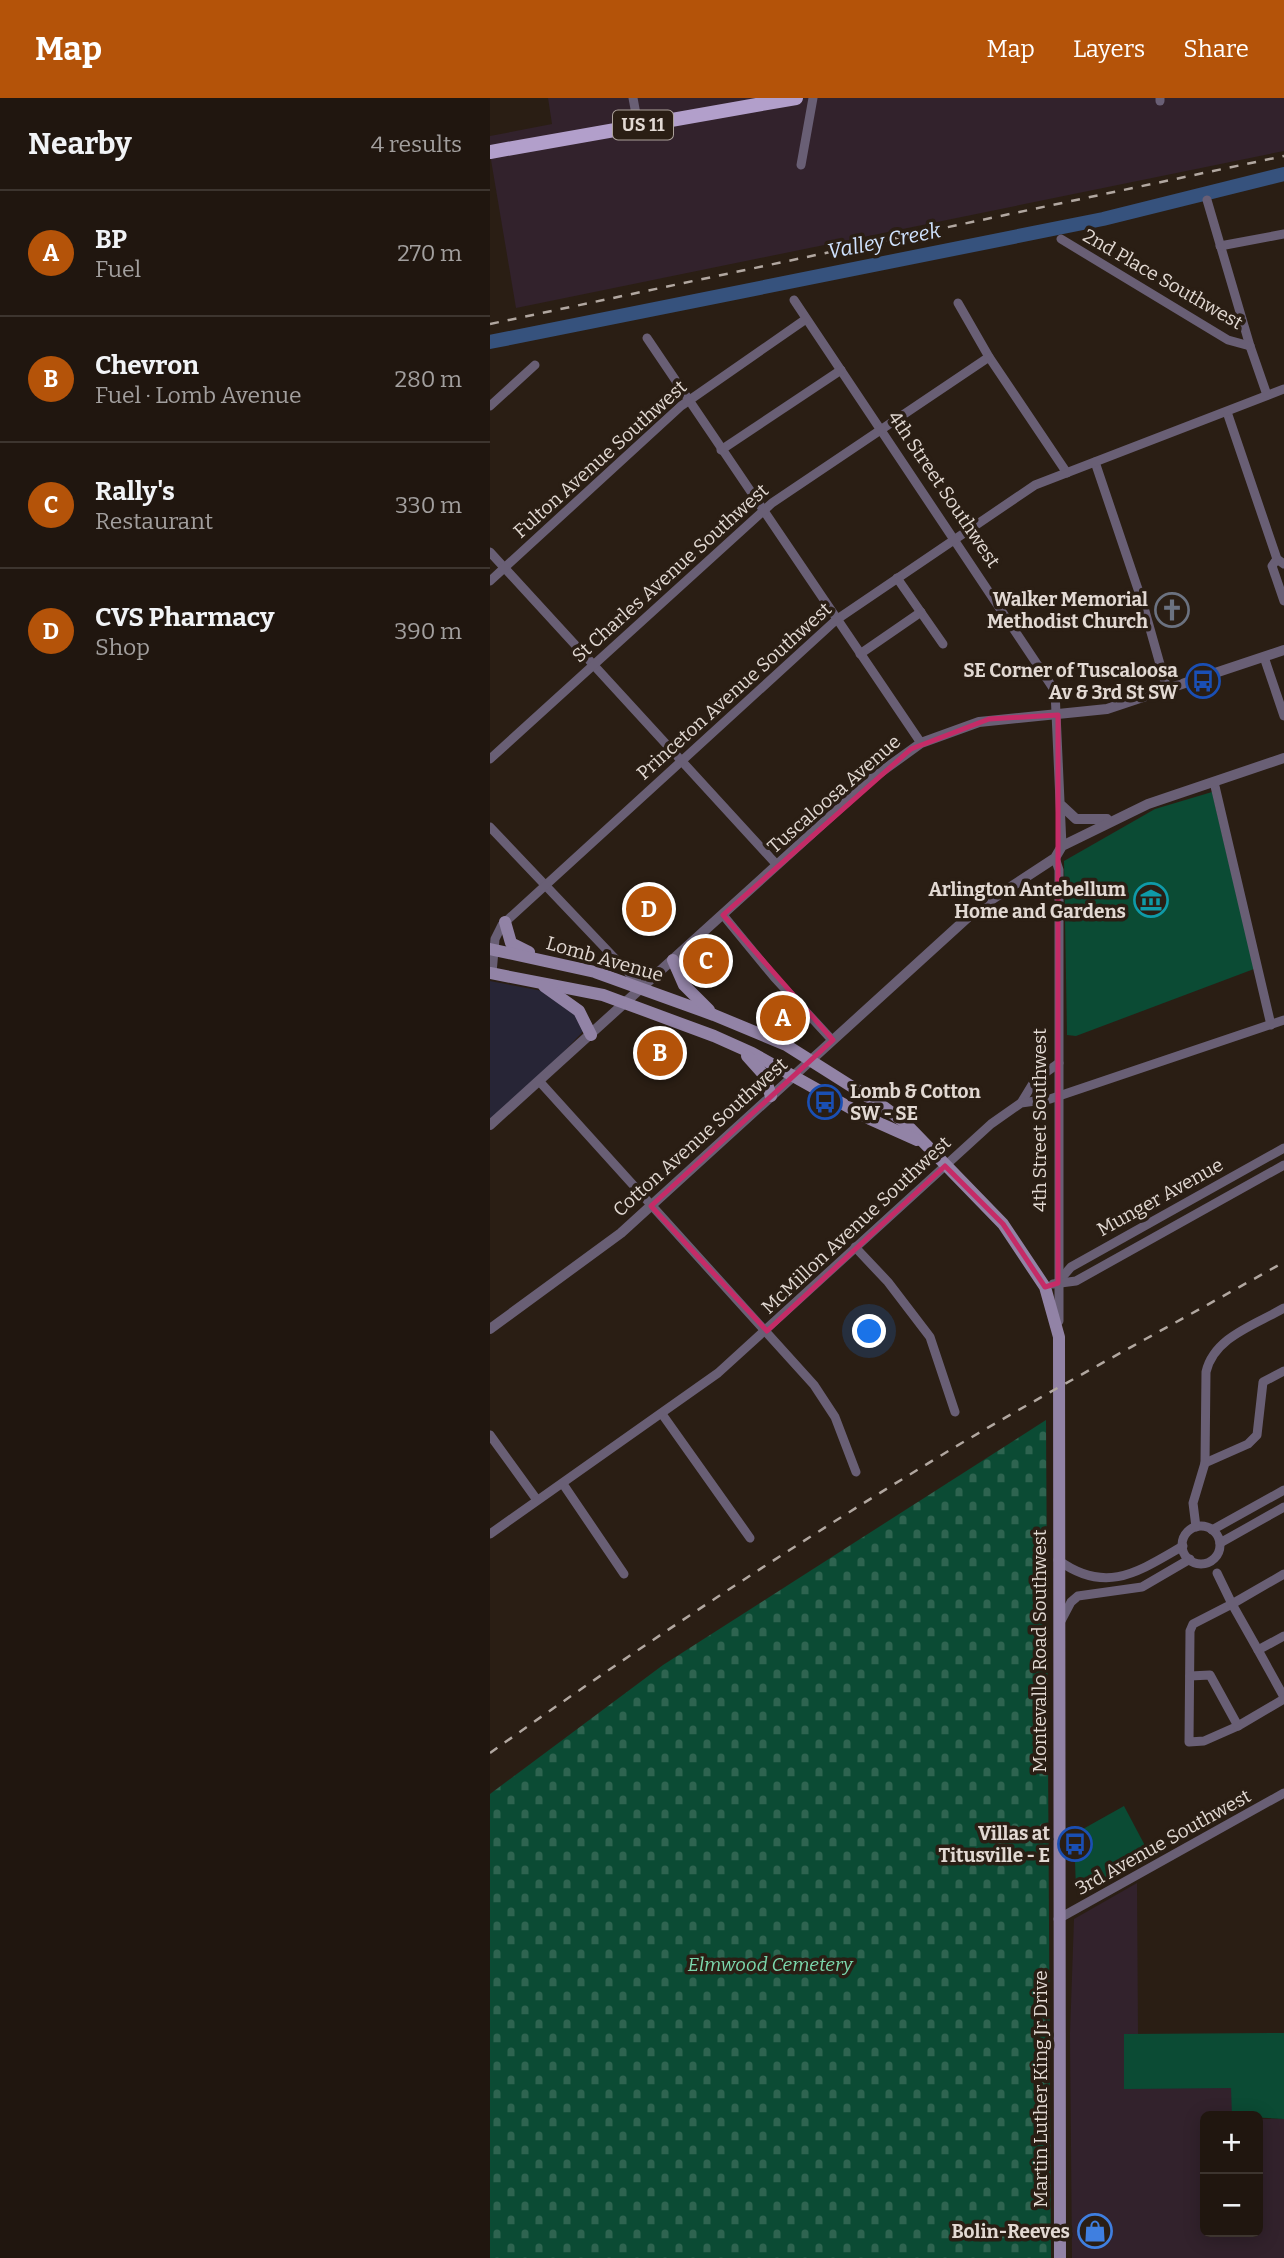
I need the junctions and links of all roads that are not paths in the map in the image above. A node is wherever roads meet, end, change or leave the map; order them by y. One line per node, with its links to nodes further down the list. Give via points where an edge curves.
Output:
1 (633, 98): 4 (street)
2 (796, 98): 4 (main road, US 11)
3 (813, 98): 6 (street)
4 (638, 125): 5 (main road, US 11)
5 (490, 152)
6 (801, 165)
7 (1207, 201): 10 (street)
8 (1284, 234): 10 (street)
9 (1061, 239): 15 (street, 2nd Place Southwest, via 1228,340)
10 (1220, 246): 15 (street)
11 (793, 300): 13 (street)
12 (958, 303): 16 (street)
13 (806, 319): 18 (street, 4th Street Southwest); 21 (street, Fulton Avenue Southwest)
14 (648, 338): 21 (street)
15 (1250, 346): 20 (street)
16 (989, 357): 24 (street, St Charles Avenue Southwest); 27 (street)
17 (535, 365): 22 (street)
18 (841, 370): 24 (street, 4th Street Southwest); 25 (street)
19 (1284, 389): 20 (street, Princeton Avenue Southwest)
20 (1267, 395): 23 (street, Princeton Avenue Southwest)
21 (688, 400): 25 (street); 32 (street, Fulton Avenue Southwest)
22 (490, 405)
23 (1227, 412): 26 (street, Princeton Avenue Southwest); 31 (street)
24 (881, 430): 28 (street, St Charles Avenue Southwest); 29 (street, 4th Street Southwest)
25 (721, 450): 28 (street)
26 (1095, 462): 27 (street, Princeton Avenue Southwest); 43 (street)
27 (1067, 473): 29 (street, Princeton Avenue Southwest, via 1035,485)
28 (762, 511): 37 (street); 42 (street, St Charles Avenue Southwest)
29 (955, 540): 33 (street, Princeton Avenue Southwest); 44 (street, 4th Street Southwest, via 1055,691)
30 (490, 552): 32 (street)
31 (1281, 561): 35 (street, via 1272,566)
32 (505, 568): 34 (street, Fulton Avenue Southwest); 42 (street)
33 (897, 578): 36 (street); 37 (street, Princeton Avenue Southwest)
34 (490, 581)
35 (1284, 601)
36 (921, 612): 38 (street); 40 (street)
37 (836, 620): 40 (street); 49 (street, Princeton Avenue Southwest)
38 (943, 644)
39 (1284, 650): 41 (street, Tuscaloosa Avenue)
40 (860, 654): 46 (street)
41 (1264, 657): 43 (street, Tuscaloosa Avenue); 45 (street)
42 (592, 665): 48 (street, St Charles Avenue Southwest); 49 (street)
43 (1167, 688): 44 (street, Tuscaloosa Avenue, via 1107,709)
44 (1058, 715): 46 (street, Tuscaloosa Avenue, via 994,718); 51 (street, 4th Street Southwest)
45 (1284, 716)
46 (921, 743): 56 (street, Tuscaloosa Avenue, via 874,777)
47 (1284, 758): 50 (street)
48 (490, 760)
49 (681, 762): 56 (street); 57 (street, Princeton Avenue Southwest)
50 (1214, 782): 52 (street); 69 (street)
51 (1062, 806): 52 (street, via 1084,820); 54 (street, 4th Street Southwest)
52 (1120, 817): 54 (street)
53 (490, 827): 57 (street)
54 (1062, 846): 55 (street, Cotton Avenue Southwest)
55 (1055, 858): 71 (street, Cotton Avenue Southwest, via 977,909); 74 (street, 4th Street Southwest, via 1059,870)
56 (777, 865): 58 (street, Tuscaloosa Avenue)
57 (544, 887): 59 (street, Princeton Avenue Southwest); 65 (street)
58 (723, 915): 61 (street, Tuscaloosa Avenue); 71 (street)
59 (505, 922): 60 (street, Princeton Avenue Southwest); 62 (main road, via 511,943)
60 (492, 949): 62 (main road, Lomb Avenue); 63 (street, Princeton Avenue Southwest)
61 (673, 960): 65 (street, Tuscaloosa Avenue); 67 (main road, via 684,985)
62 (555, 962): 65 (main road, Lomb Avenue)
63 (491, 973): 64 (main road, Lomb Avenue)
64 (538, 982): 66 (main road, Lomb Avenue); 70 (main road, via 579,1011)
65 (643, 988): 66 (street, Tuscaloosa Avenue); 67 (main road, Lomb Avenue)
66 (626, 1003): 70 (street, Tuscaloosa Avenue); 72 (main road, Lomb Avenue)
67 (714, 1015): 73 (main road, Lomb Avenue)
68 (1284, 1020): 69 (street, McMillon Avenue Southwest)
69 (1271, 1025): 77 (street, McMillon Avenue Southwest)
70 (591, 1035): 76 (street, Tuscaloosa Avenue)
71 (832, 1040): 73 (street, Cotton Avenue Southwest)
72 (737, 1046): 75 (main road, Lomb Avenue); 78 (main road, via 758,1065)
73 (811, 1059): 75 (street, Cotton Avenue Southwest); 81 (main road, Lomb Avenue, via 904,1122)
74 (1059, 1063): 77 (street, 4th Street Southwest); 79 (street, via 1035,1080)
75 (793, 1076): 78 (street, Cotton Avenue Southwest); 81 (main road, Lomb Avenue)
76 (540, 1082): 80 (street, Tuscaloosa Avenue); 85 (street)
77 (1060, 1093): 79 (street, McMillon Avenue Southwest); 89 (street, 4th Street Southwest)
78 (771, 1096): 85 (street, Cotton Avenue Southwest)
79 (1021, 1103): 84 (street, McMillon Avenue Southwest)
80 (490, 1125)
81 (921, 1142): 84 (main road, Lomb Avenue)
82 (1284, 1148): 86 (street, Munger Avenue)
83 (1284, 1165): 87 (street, Munger Avenue)
84 (945, 1166): 88 (street, McMillon Avenue Southwest); 89 (main road, Lomb Avenue, via 978,1195)
85 (651, 1206): 91 (street, Cotton Avenue Southwest); 92 (street)
86 (1172, 1211): 87 (street); 89 (street, Munger Avenue, via 1071,1267)
87 (1180, 1223): 89 (street, Munger Avenue, via 1076,1281)
88 (855, 1247): 92 (street, McMillon Avenue Southwest); 95 (street, via 930,1337)
89 (1051, 1285): 94 (main road, Lomb Avenue)
90 (1284, 1308): 98 (street, via 1224,1342 1209,1359)
91 (490, 1329)
92 (767, 1331): 96 (street, McMillon Avenue Southwest); 99 (street, via 829,1404)
93 (1284, 1371): 98 (street, via 1264,1382 1257,1435 1248,1444)
94 (1060, 1383): 112 (main road, Montevallo Road Southwest)
95 (955, 1412)
96 (662, 1414): 100 (street, McMillon Avenue Southwest); 107 (street)
97 (490, 1434): 102 (street)
98 (1205, 1463): 104 (street, via 1193,1503)
99 (856, 1472)
100 (563, 1484): 102 (street, McMillon Avenue Southwest); 115 (street)
101 (1284, 1490): 105 (street)
102 (537, 1500): 106 (street, McMillon Avenue Southwest)
103 (1284, 1507): 108 (street)
104 (1196, 1527): 105 (street); 109 (street, via 1186,1534)
105 (1212, 1530): 108 (street)
106 (490, 1534)
107 (750, 1538)
108 (1220, 1543): 110 (street)
109 (1183, 1546): 111 (street); 112 (street, via 1125,1576 1087,1577)
110 (1215, 1558): 113 (street); 114 (street)
111 (1190, 1559): 113 (street); 118 (street, via 1142,1587 1078,1596)
112 (1058, 1560): 118 (main road, Montevallo Road Southwest)
113 (1204, 1563): 114 (street)
114 (1217, 1573): 117 (street)
115 (624, 1574)
116 (1284, 1574): 117 (street)
117 (1232, 1604): 120 (street); 121 (street, via 1193,1624)
118 (1058, 1626): 125 (main road, Montevallo Road Southwest)
119 (1284, 1636): 120 (street)
120 (1258, 1650): 122 (street)
121 (1189, 1676): 123 (street, via 1210,1675); 123 (street, via 1189,1742 1204,1741)
122 (1284, 1698): 123 (street)
123 (1238, 1726)
124 (1284, 1793): 125 (street, 3rd Avenue Southwest)
125 (1058, 1919): 126 (main road, Martin Luther King Jr Drive)
126 (1060, 2258)

